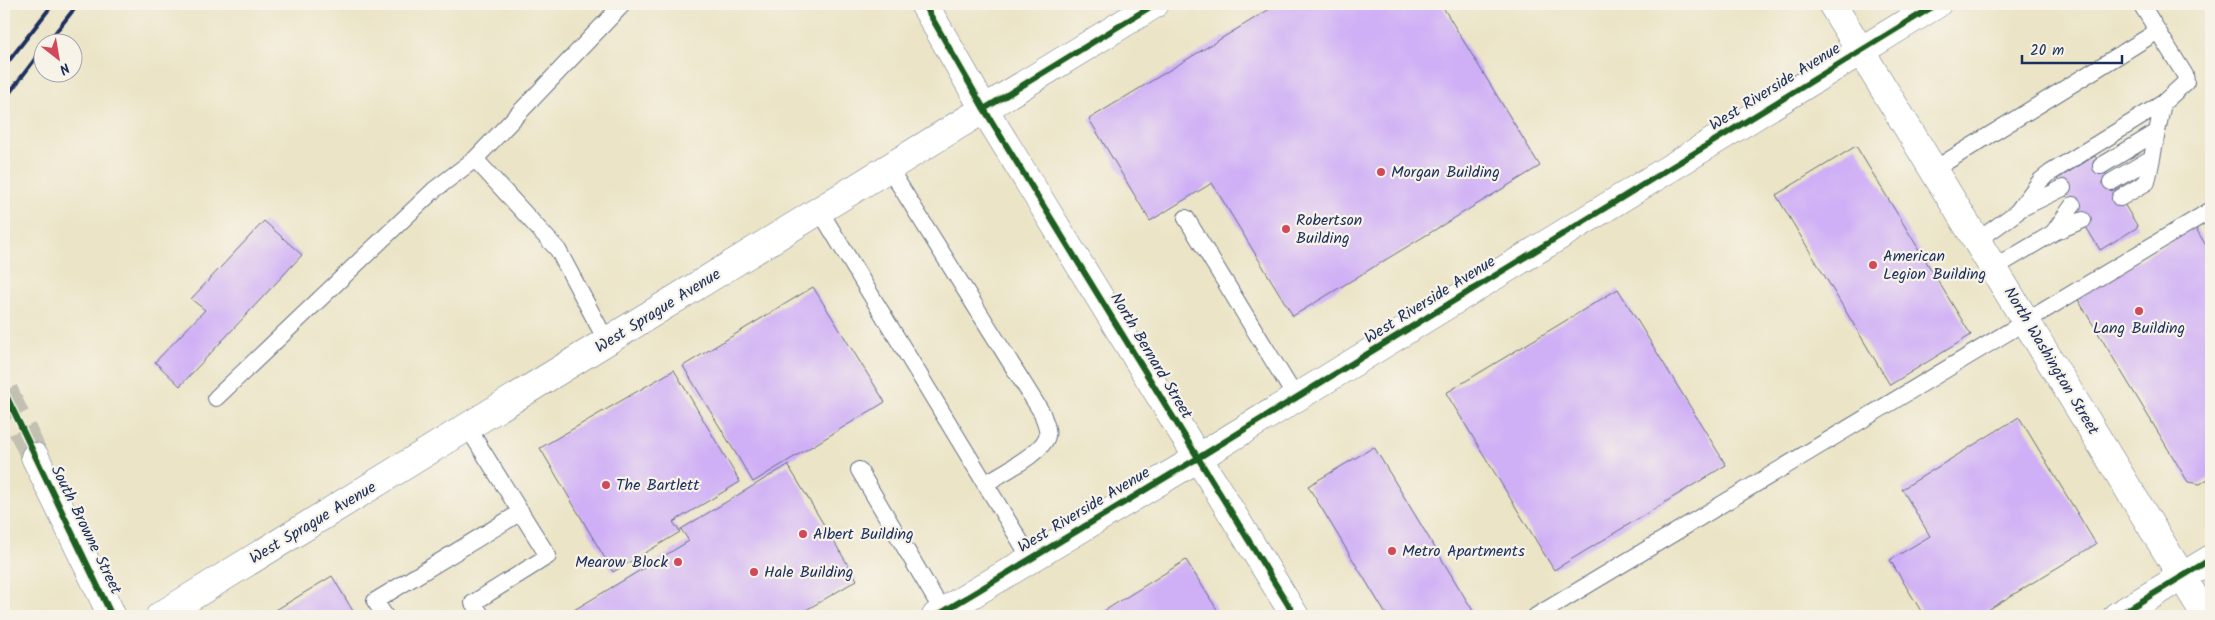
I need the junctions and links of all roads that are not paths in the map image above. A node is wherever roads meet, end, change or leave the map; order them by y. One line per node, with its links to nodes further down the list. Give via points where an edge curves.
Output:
1 (623, 4): 12 (lane)
2 (924, 4): 10 (main road, North Bernard Street)
3 (1155, 4): 10 (main road, West Sprague Avenue)
4 (1832, 4): 8 (main road, North Washington Street)
5 (1937, 4): 8 (main road, West Riverside Avenue)
6 (2141, 4): 7 (lane)
7 (2158, 31): 9 (lane, via 2186,82); 16 (lane)
8 (1861, 50): 16 (main road, North Washington Street); 32 (main road, West Riverside Avenue)
9 (2163, 102): 11 (lane); 21 (lane, via 2050,173)
10 (984, 109): 15 (main road, West Sprague Avenue); 35 (main road, North Bernard Street)
11 (2158, 132): 13 (lane); 14 (lane)
12 (475, 158): 30 (lane, via 558,250); 31 (lane, via 434,190)
13 (2152, 158): 17 (lane); 19 (lane, via 2147,182)
14 (2101, 166)
15 (889, 168): 22 (main road, West Sprague Avenue); 37 (lane, via 1042,413 1047,429 1043,445)
16 (1933, 170): 27 (main road, North Washington Street)
17 (2111, 182)
18 (2063, 188): 21 (lane)
19 (2120, 198)
20 (2073, 205): 26 (lane)
21 (2020, 209): 27 (lane)
22 (820, 210): 30 (main road, West Sprague Avenue); 37 (lane)
23 (2211, 210): 29 (lane)
24 (1186, 218): 32 (lane)
25 (2082, 220): 26 (lane)
26 (2053, 233): 28 (lane)
27 (1977, 241): 28 (main road, North Washington Street)
28 (1994, 268): 29 (main road, North Washington Street)
29 (2027, 321): 41 (main road, North Washington Street); 48 (lane)
30 (607, 342): 33 (main road, West Sprague Avenue)
31 (216, 398)
32 (1296, 398): 35 (main road, West Riverside Avenue)
33 (468, 428): 38 (lane); 44 (main road, West Sprague Avenue)
34 (35, 456): 43 (main road, South Browne Street)
35 (1198, 458): 40 (main road, West Riverside Avenue); 47 (main road, North Bernard Street)
36 (859, 470): 42 (lane)
37 (985, 484): 40 (lane)
38 (521, 512): 45 (lane, via 375,600); 46 (lane, via 548,556 473,603)
39 (2211, 558): 41 (main road)
40 (1031, 559): 42 (main road, West Riverside Avenue)
41 (2182, 576): 49 (main road); 50 (main road, North Washington Street)
42 (940, 614)
43 (112, 616)
44 (160, 616)
45 (385, 616)
46 (482, 616)
47 (1295, 616)
48 (1536, 616)
49 (2118, 616)
50 (2206, 616)

